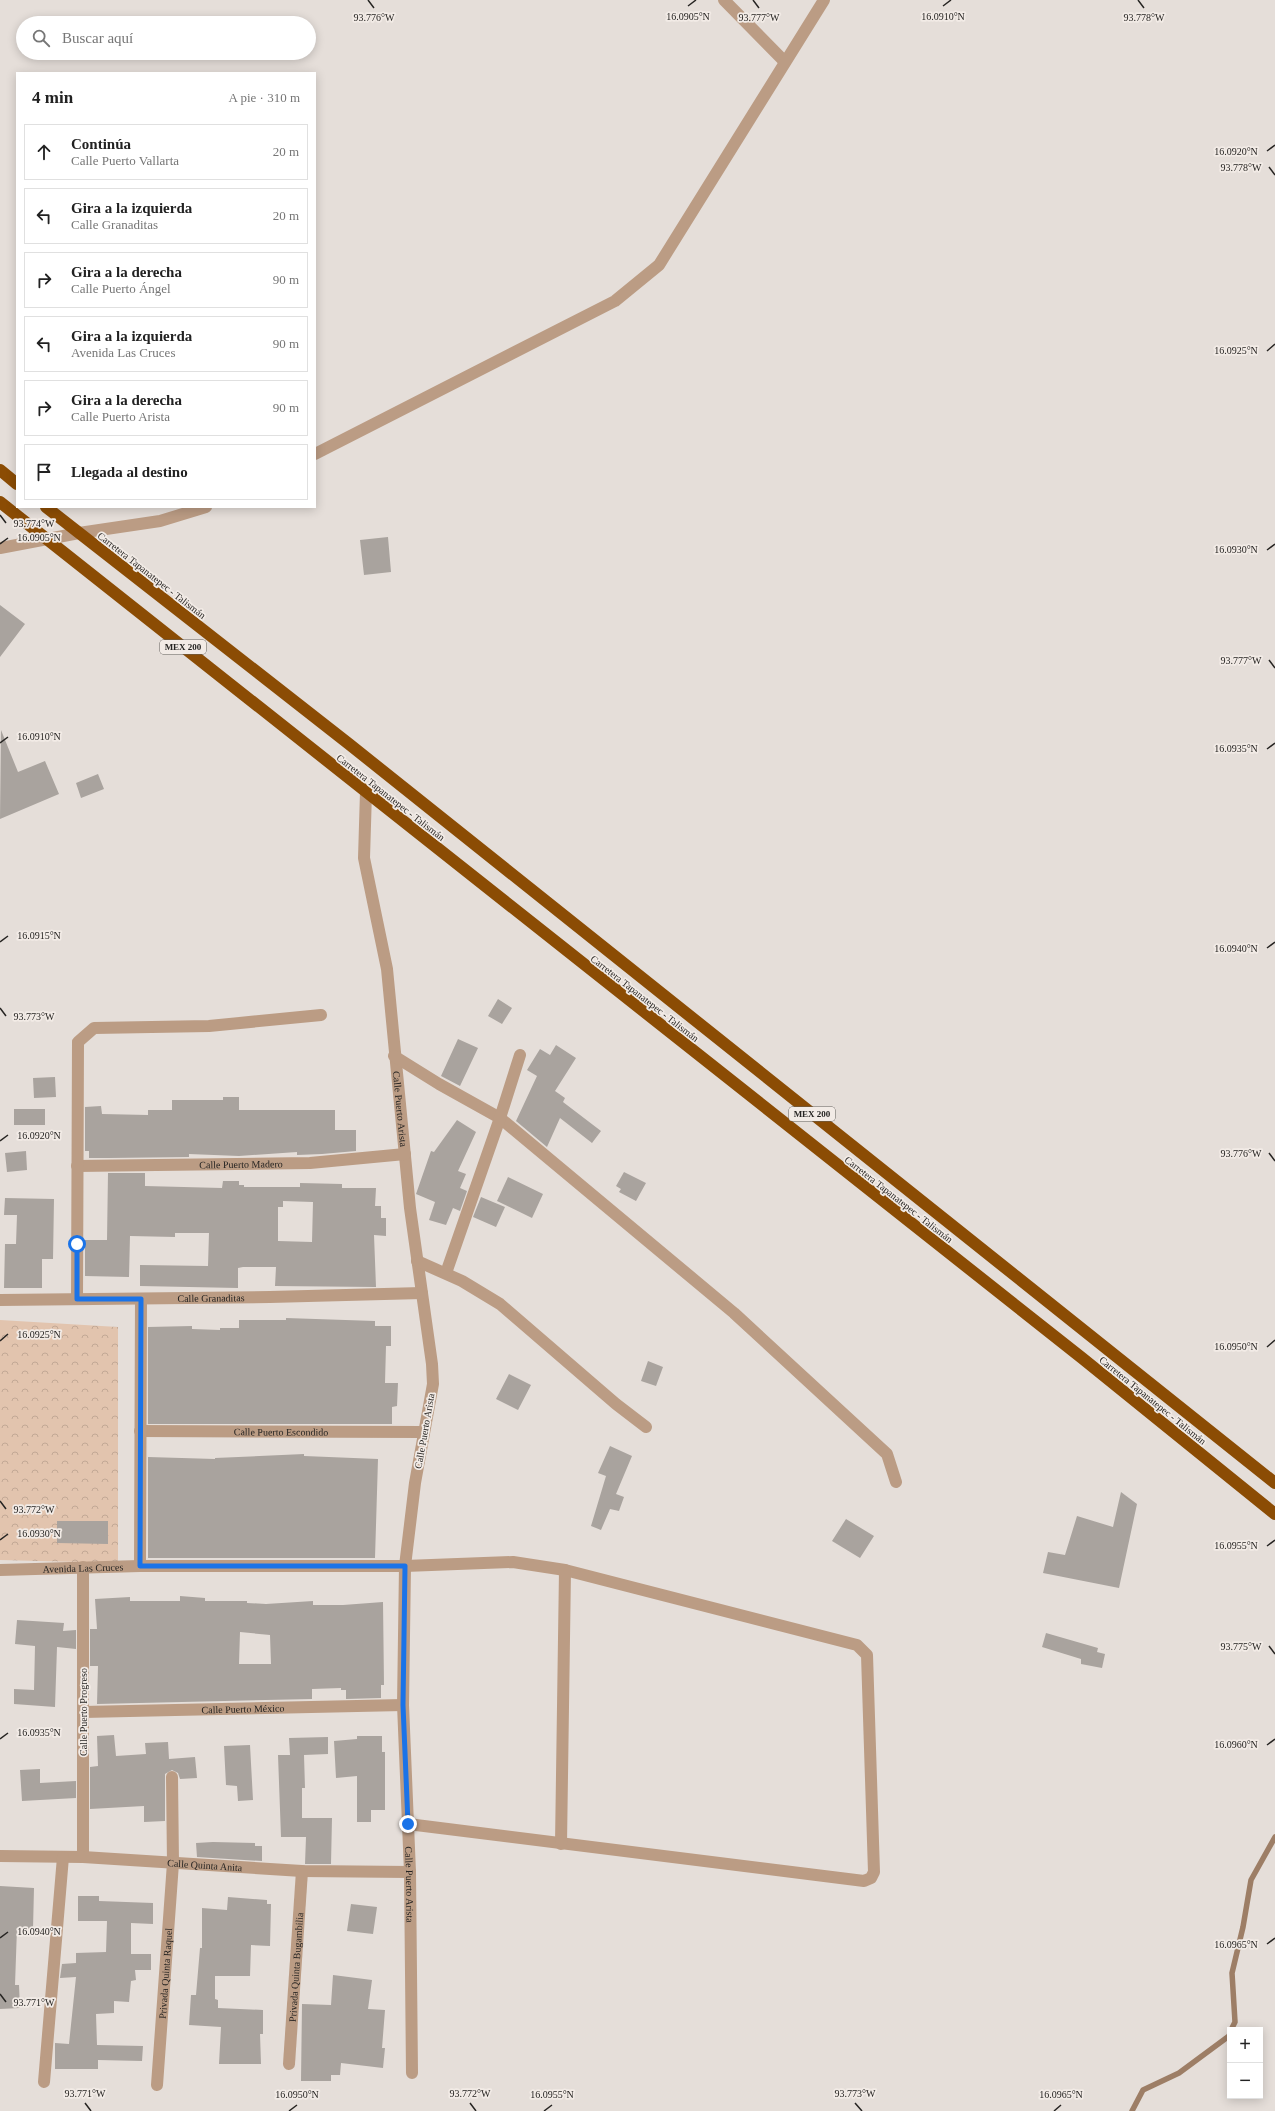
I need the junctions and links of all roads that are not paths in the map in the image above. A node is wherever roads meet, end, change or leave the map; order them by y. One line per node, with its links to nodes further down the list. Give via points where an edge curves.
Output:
1 (724, 0): 3 (street)
2 (824, 0): 3 (street)
3 (785, 62): 4 (street, via 659,266 615,300)
4 (316, 453)
5 (0, 470): 6 (highway)
6 (16, 483)
7 (0, 502): 11 (highway, Carretera Tapanatepec - Talismán / MEX 200)
8 (47, 508): 10 (highway, Carretera Tapanatepec - Talismán / MEX 200)
9 (203, 508): 10 (street, via 160,521)
10 (79, 533): 11 (street); 30 (highway, Carretera Tapanatepec - Talismán / MEX 200, via 349,744)
11 (47, 540): 12 (street); 13 (highway, Carretera Tapanatepec - Talismán / MEX 200)
12 (0, 548)
13 (366, 792): 16 (street, Calle Puerto Arista, via 364,858 387,969); 31 (highway, Carretera Tapanatepec - Talismán / MEX 200)
14 (321, 1015): 19 (street, via 208,1026 94,1028 78,1042)
15 (520, 1055): 17 (street)
16 (394, 1056): 17 (street); 18 (street, Calle Puerto Arista)
17 (500, 1118): 21 (street); 29 (street, via 734,1313 887,1454)
18 (405, 1154): 19 (street, Calle Puerto Madero, via 310,1163); 20 (street, Calle Puerto Arista)
19 (77, 1166): 23 (street)
20 (417, 1261): 21 (street); 22 (street, Calle Puerto Arista)
21 (446, 1273): 26 (street, via 500,1304)
22 (422, 1293): 24 (street, Calle Granaditas); 28 (street, Calle Puerto Arista, via 433,1384)
23 (77, 1299): 24 (street, Calle Granaditas); 25 (street, Calle Granaditas)
24 (141, 1299): 27 (street)
25 (0, 1300)
26 (646, 1427)
27 (140, 1432): 28 (street, Calle Puerto Escondido); 32 (street)
28 (423, 1432): 33 (street, Calle Puerto Arista)
29 (896, 1482)
30 (1275, 1483)
31 (1275, 1514)
32 (140, 1566): 33 (street, Avenida Las Cruces); 34 (street, Avenida Las Cruces)
33 (405, 1566): 36 (street, Avenida Las Cruces, via 513,1562); 37 (street, Calle Puerto Arista)
34 (83, 1567): 35 (street, Avenida Las Cruces); 38 (street, Calle Puerto Progreso)
35 (0, 1570)
36 (565, 1570): 41 (street); 41 (street, Avenida Las Cruces, via 857,1645 867,1655 874,1872 871,1878 864,1881)
37 (403, 1705): 38 (street, Calle Puerto México); 40 (street, Calle Puerto Arista)
38 (83, 1712): 44 (street, Calle Puerto Progreso)
39 (172, 1777): 45 (street, Privada Quinta Raquel)
40 (408, 1824): 41 (street, Avenida Las Cruces); 47 (street, Calle Puerto Arista)
41 (561, 1844)
42 (0, 1856): 43 (street, Calle Quinta Anita)
43 (62, 1857): 44 (street, Calle Quinta Anita); 50 (street)
44 (83, 1857): 45 (street, Calle Quinta Anita)
45 (173, 1863): 46 (street, Calle Quinta Anita); 51 (street, Privada Quinta Raquel)
46 (302, 1871): 47 (street, Calle Quinta Anita); 48 (street, Privada Quinta Bugambilia)
47 (410, 1872): 49 (street, Calle Puerto Arista)
48 (289, 2064)
49 (412, 2073)
50 (44, 2082)
51 (157, 2085)

